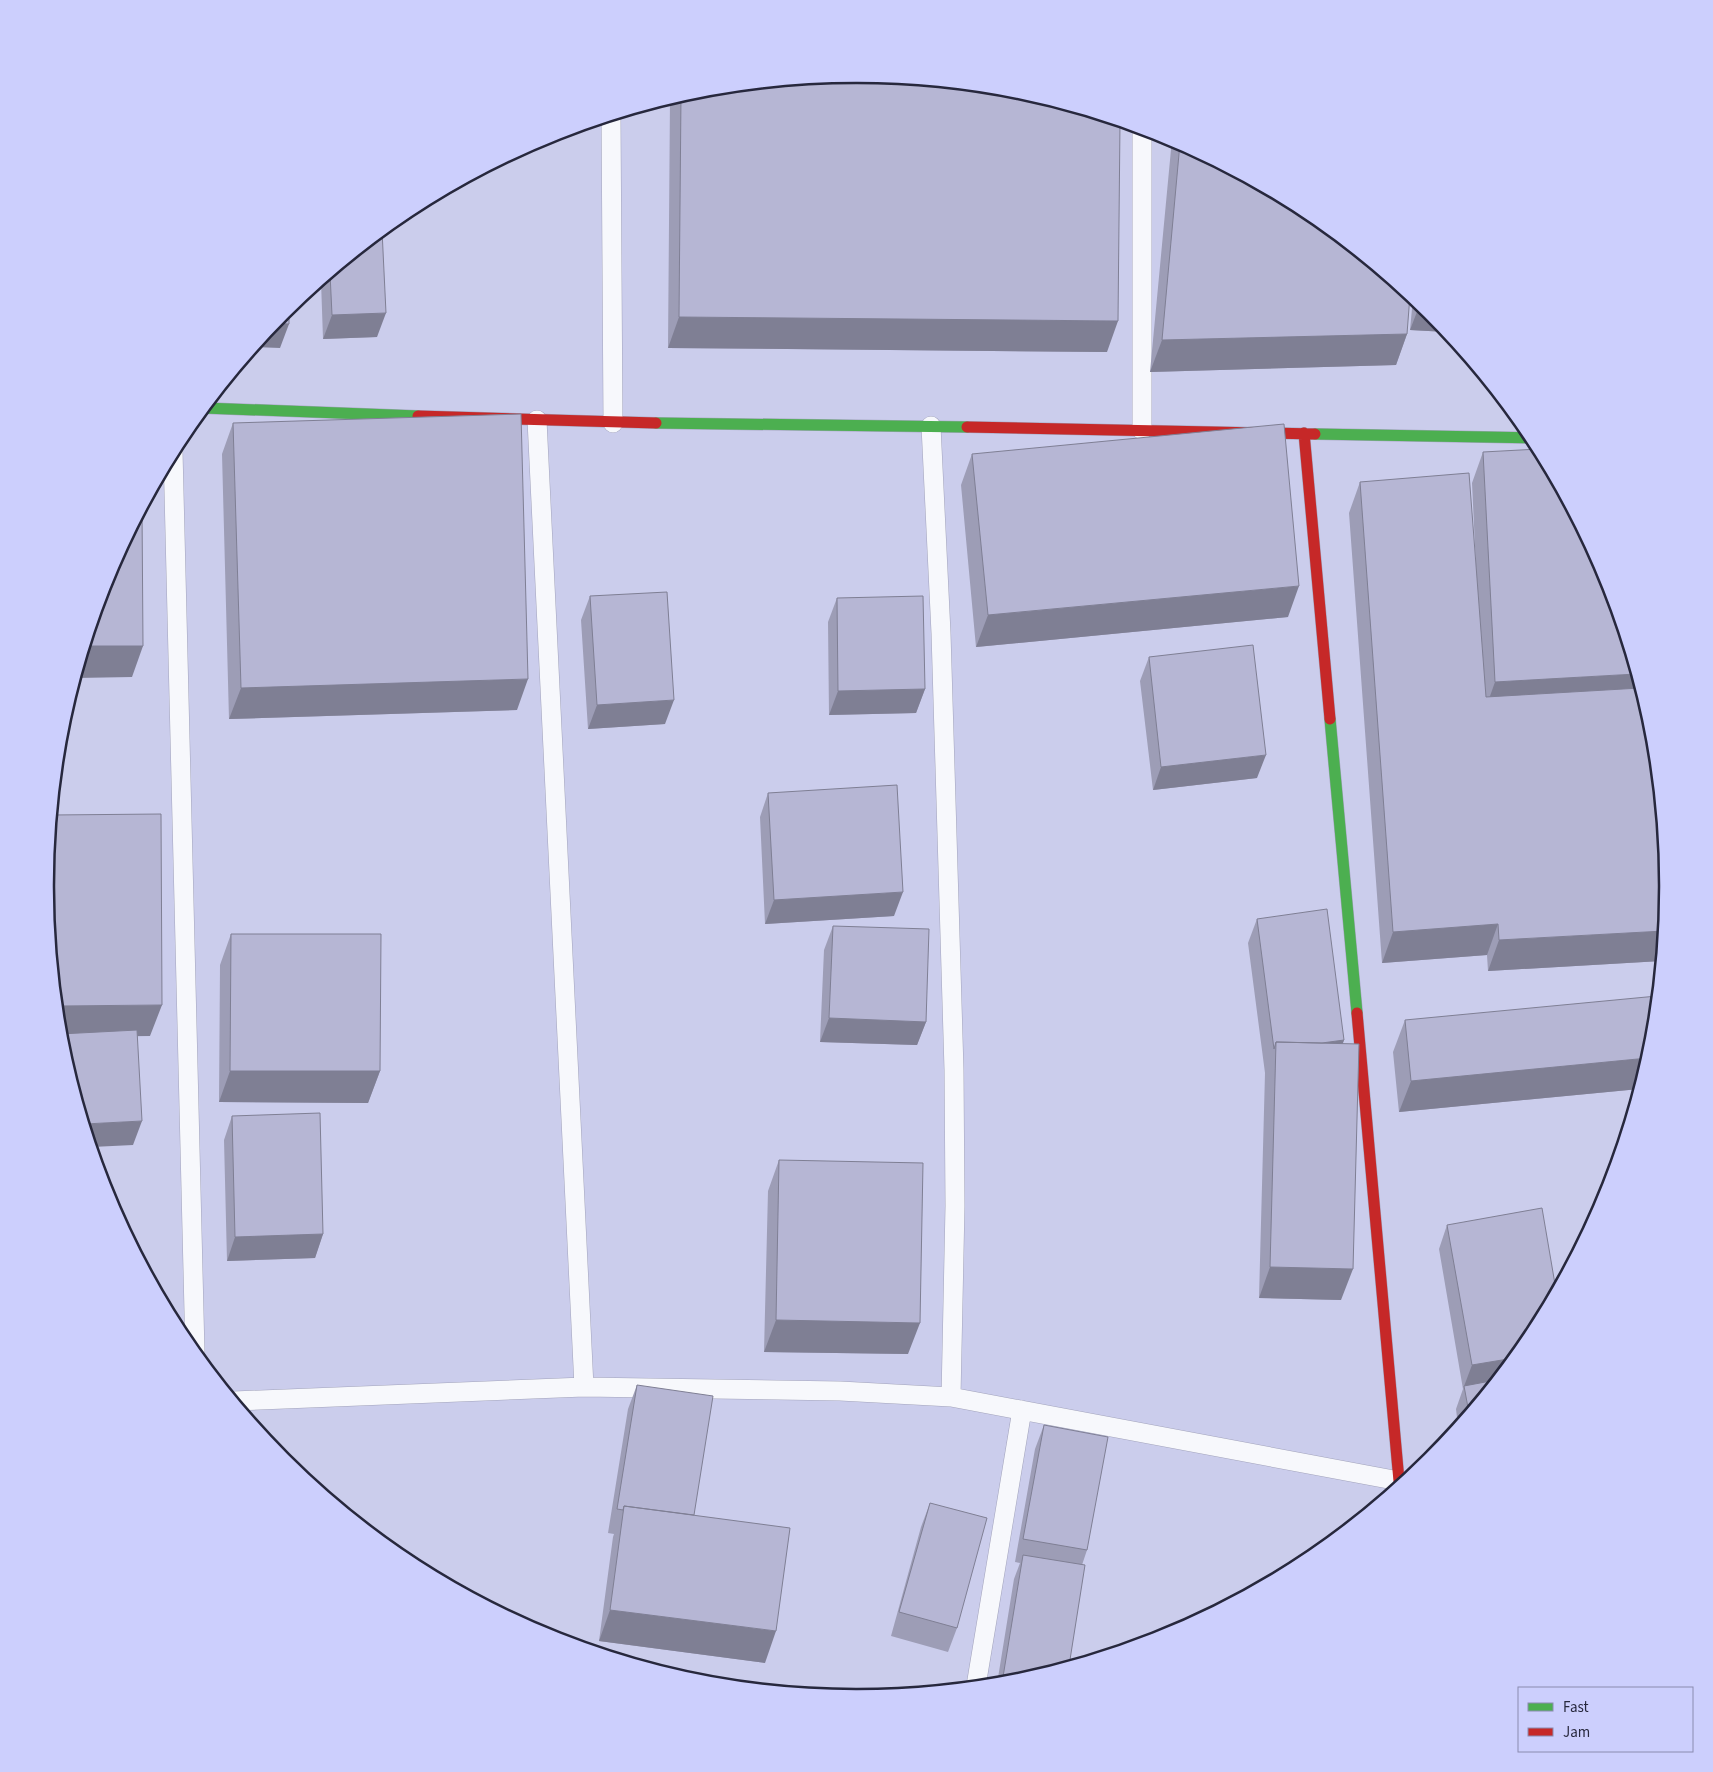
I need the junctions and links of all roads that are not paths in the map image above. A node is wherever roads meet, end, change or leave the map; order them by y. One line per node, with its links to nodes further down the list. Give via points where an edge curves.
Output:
1 (611, 122): 5 (lane)
2 (1142, 136): 7 (lane)
3 (212, 408): 4 (street)
4 (538, 420): 5 (street); 12 (lane)
5 (612, 423): 6 (street)
6 (931, 426): 7 (street); 13 (lane, via 941,633 954,1070)
7 (1142, 430): 8 (street)
8 (1304, 433): 9 (street); 16 (street)
9 (1522, 438)
10 (174, 464): 11 (lane)
11 (195, 1340)
12 (584, 1388): 13 (lane, via 831,1391); 14 (lane)
13 (951, 1397): 15 (lane)
14 (241, 1401)
15 (1022, 1410): 17 (lane); 18 (lane)
16 (1399, 1477)
17 (1395, 1482)
18 (977, 1679)

